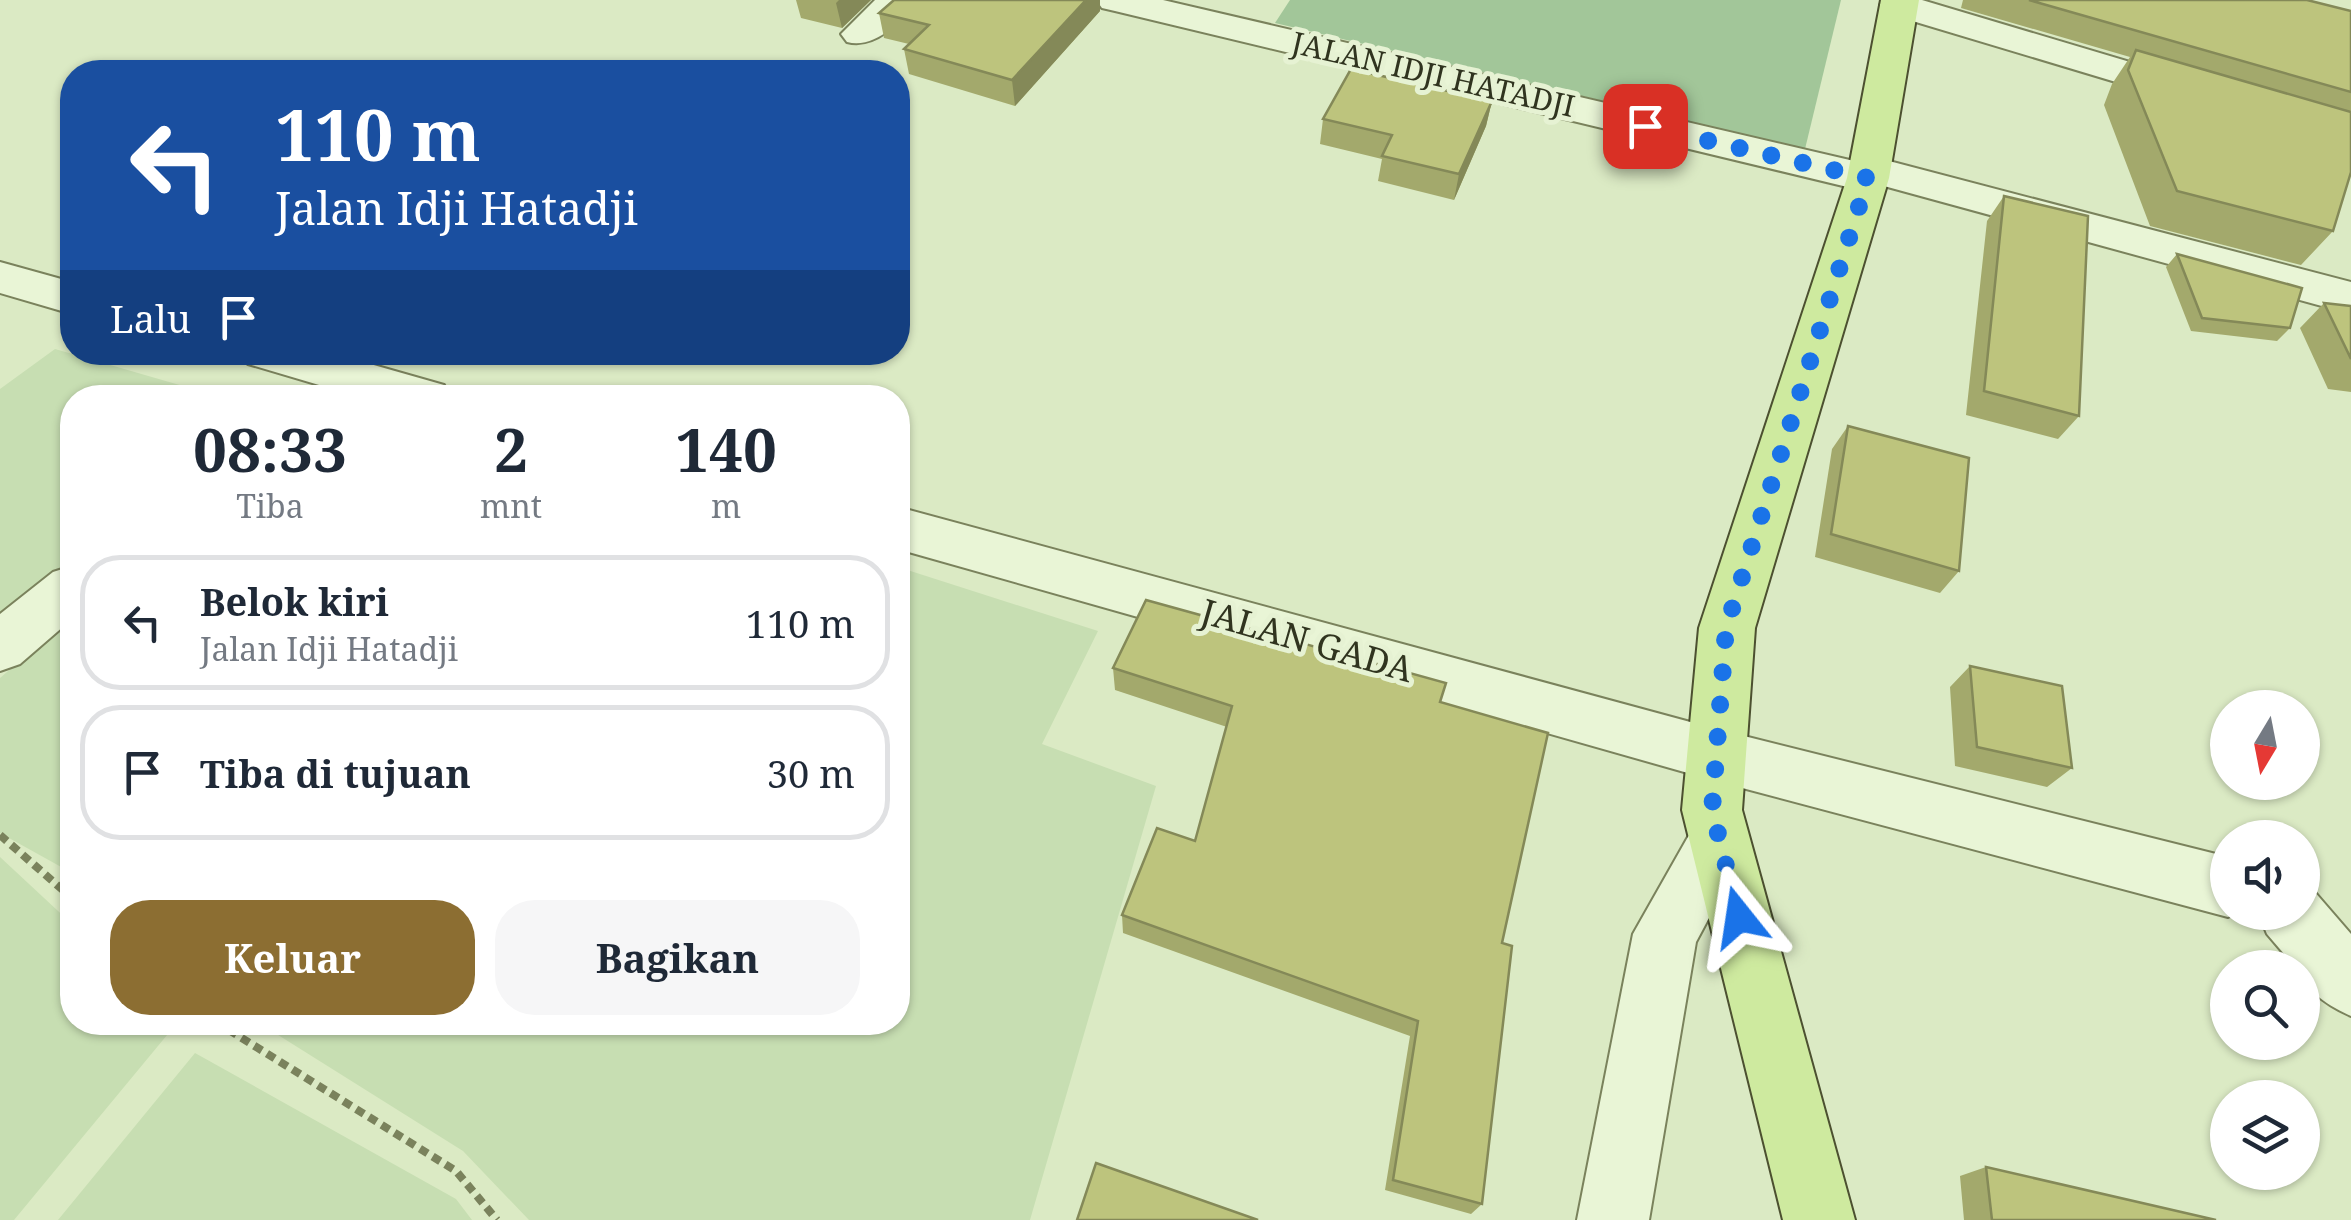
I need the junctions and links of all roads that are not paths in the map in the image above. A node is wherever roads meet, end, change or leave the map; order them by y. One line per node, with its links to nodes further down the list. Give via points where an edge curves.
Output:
1 (897, 0): 5 (street)
2 (1115, 0): 4 (street, JALAN IDJI HATADJI)
3 (1900, 2): 6 (street); 7 (main road)
4 (1206, 10): 7 (street, JALAN IDJI HATADJI)
5 (860, 34)
6 (2224, 102)
7 (1869, 174): 10 (street, JALAN IDJI HATADJI); 16 (main road, via 1726,628)
8 (0, 277): 9 (street)
9 (60, 294)
10 (2351, 298)
11 (288, 365): 12 (street)
12 (322, 385)
13 (910, 531): 16 (street, JALAN GADA)
14 (60, 598): 15 (street)
15 (0, 647)
16 (1716, 755): 17 (main road, via 1712,810); 18 (street, JALAN GADA)
17 (1720, 841): 23 (street, via 1665,934); 24 (main road)
18 (2210, 882)
19 (2320, 910): 20 (street)
20 (2351, 918)
21 (2305, 930): 22 (street)
22 (2351, 983)
23 (1613, 1220)
24 (1818, 1220)

